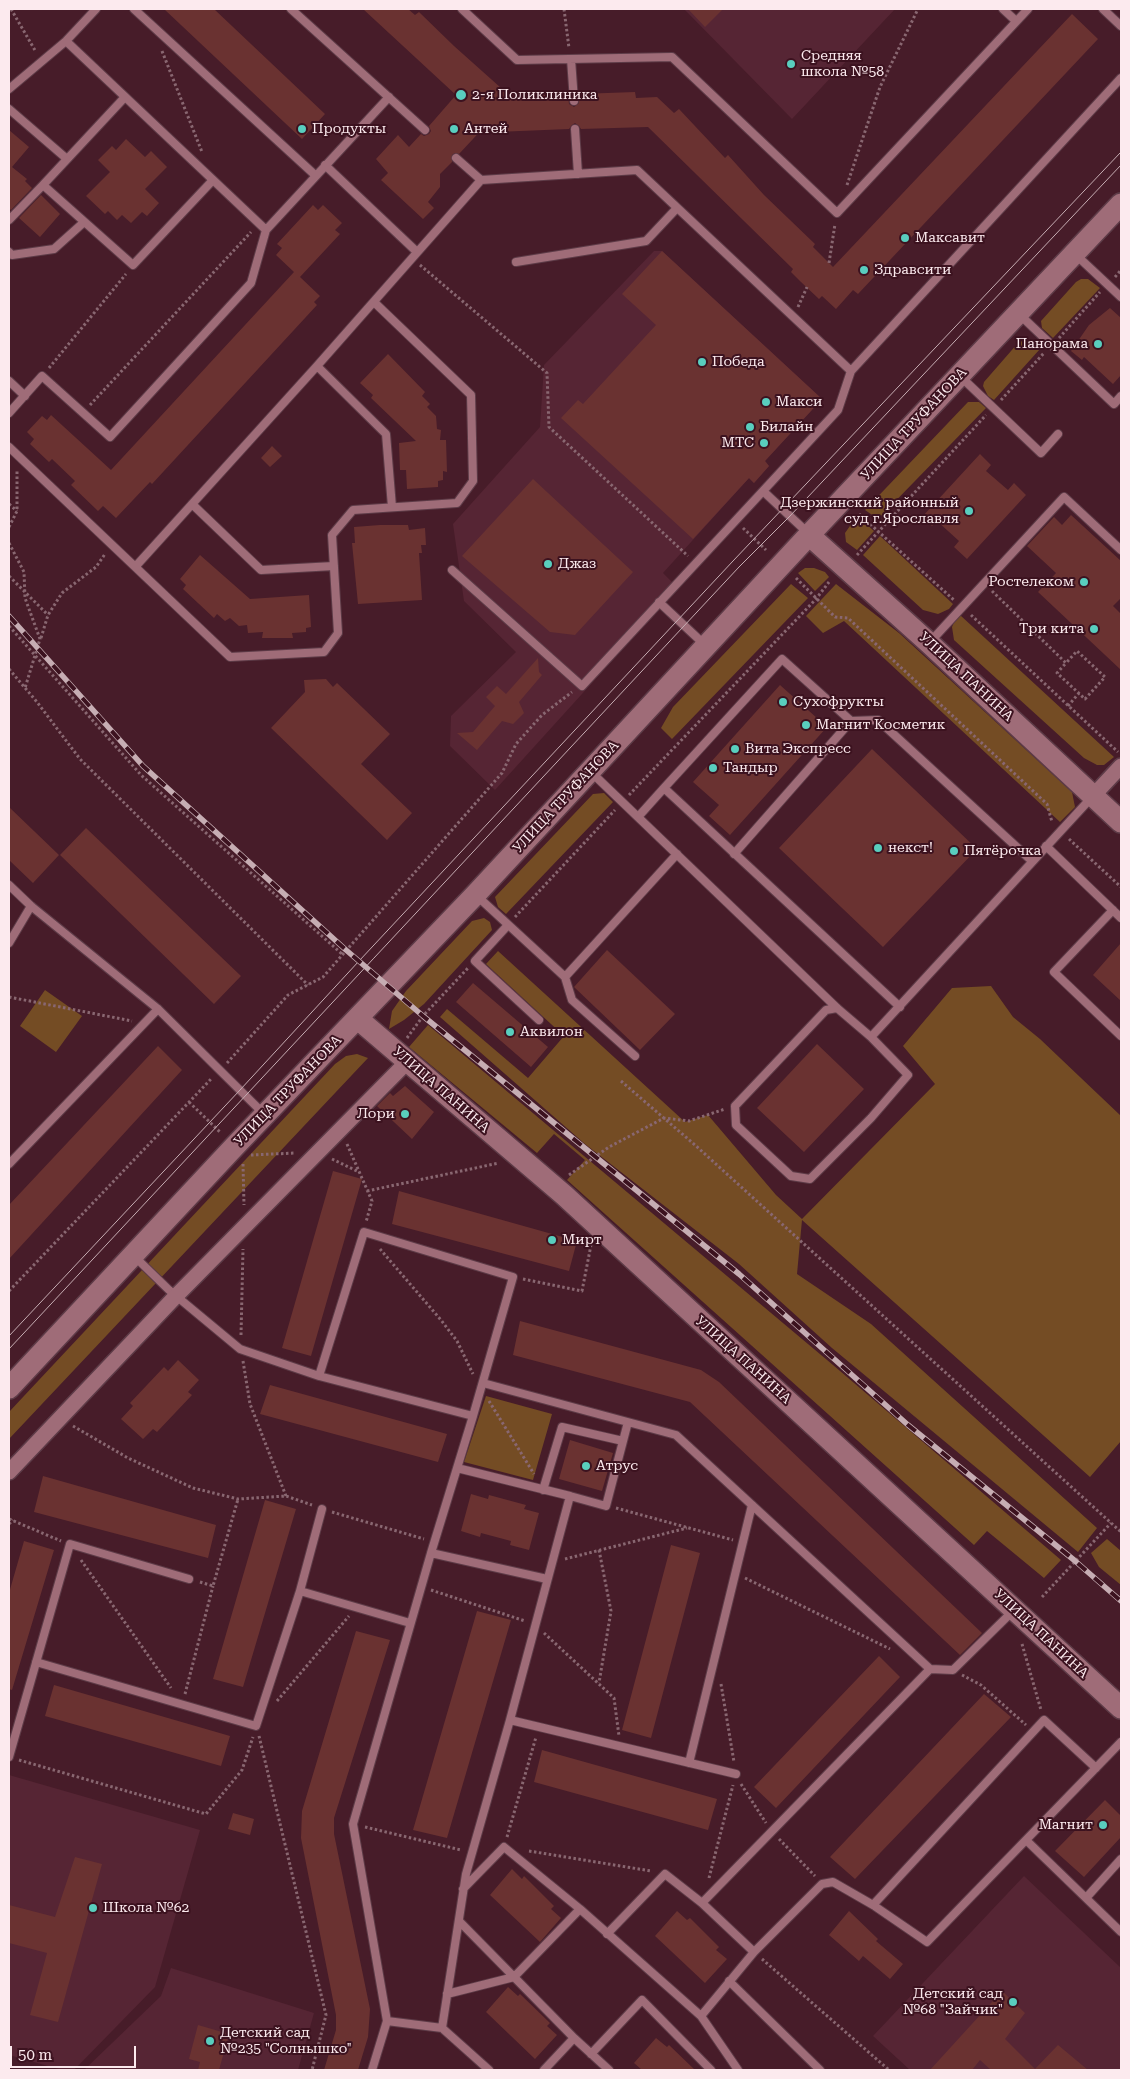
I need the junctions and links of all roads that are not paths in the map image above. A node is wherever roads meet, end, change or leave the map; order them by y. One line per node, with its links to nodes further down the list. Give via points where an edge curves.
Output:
1 (96, 9): 10 (lane)
2 (134, 9): 24 (lane)
3 (291, 9): 15 (lane)
4 (462, 9): 11 (lane, via 517,60)
5 (1003, 9): 8 (lane)
6 (1028, 9): 8 (lane)
7 (1103, 9): 9 (lane)
8 (1016, 22): 11 (lane, via 837,213 672,57)
9 (1121, 26)
10 (66, 41): 13 (lane); 14 (lane)
11 (571, 59): 16 (lane)
12 (1121, 78): 41 (lane)
13 (9, 89)
14 (126, 97): 21 (lane); 25 (lane)
15 (389, 97): 19 (lane); 22 (lane)
16 (574, 101)
17 (9, 109): 21 (lane)
18 (575, 129): 23 (lane)
19 (425, 130)
20 (456, 158): 26 (lane)
21 (67, 159): 27 (lane)
22 (325, 165): 24 (lane); 35 (lane)
23 (578, 174): 26 (lane); 29 (lane, via 637,170)
24 (315, 176): 32 (lane)
25 (214, 180): 31 (lane, via 133,265); 32 (lane)
26 (481, 180): 35 (lane)
27 (43, 186): 30 (lane); 31 (lane)
28 (1121, 204): 34 (street, УЛИЦА ТРУФАНОВА)
29 (677, 208): 36 (lane, via 646,241); 41 (lane)
30 (9, 220)
31 (83, 223): 33 (lane, via 54,249 12,255)
32 (266, 230): 44 (lane, via 252,283 110,437 42,376)
33 (9, 252)
34 (1074, 253): 37 (lane); 39 (street, УЛИЦА ТРУФАНОВА)
35 (414, 256): 38 (lane)
36 (516, 262)
37 (1121, 297)
38 (374, 302): 40 (lane); 51 (lane, via 472,396 473,482 457,503)
39 (1019, 313): 42 (street, УЛИЦА ТРУФАНОВА); 45 (lane, via 1114,404)
40 (317, 366): 50 (lane); 51 (lane, via 386,434)
41 (851, 371): 49 (lane, via 838,410)
42 (960, 376): 47 (lane, via 1041,453); 52 (street, УЛИЦА ТРУФАНОВА)
43 (9, 381): 44 (lane)
44 (25, 396): 46 (lane)
45 (1121, 396)
46 (9, 413)
47 (1058, 434)
48 (9, 447): 54 (lane)
49 (763, 491): 52 (lane); 57 (lane)
50 (192, 504): 54 (lane); 55 (lane, via 261,570)
51 (392, 507): 55 (lane, via 353,510 332,535)
52 (809, 534): 58 (street, УЛИЦА ПАНИНА); 59 (street, УЛИЦА ТРУФАНОВА)
53 (1121, 550): 58 (lane, via 1064,498)
54 (136, 566): 55 (lane, via 230,657 324,652 338,633)
55 (334, 566)
56 (452, 570): 57 (lane, via 582,686)
57 (659, 602): 59 (lane)
58 (929, 643): 64 (street, УЛИЦА ПАНИНА)
59 (706, 646): 62 (street, УЛИЦА ТРУФАНОВА)
60 (851, 721): 63 (lane, via 782,659); 69 (lane); 70 (lane, via 878,720)
61 (1121, 766): 64 (street)
62 (590, 771): 65 (lane); 72 (street, УЛИЦА ТРУФАНОВА)
63 (664, 788): 65 (lane); 69 (lane)
64 (1093, 796): 66 (street, УЛИЦА ПАНИНА); 67 (lane)
65 (638, 817): 68 (lane)
66 (1121, 822)
67 (1046, 846): 70 (lane); 74 (lane)
68 (677, 854): 78 (lane); 80 (lane)
69 (734, 854): 79 (lane)
70 (1032, 861): 79 (lane)
71 (9, 885): 73 (lane)
72 (475, 895): 76 (lane); 82 (street, УЛИЦА ТРУФАНОВА)
73 (31, 906): 77 (lane); 81 (lane)
74 (1113, 910): 75 (lane); 84 (lane, via 1054,972)
75 (1121, 918)
76 (508, 925): 78 (lane); 83 (lane, via 475,962)
77 (9, 943)
78 (565, 977): 86 (lane, via 572,1000)
79 (900, 1007): 85 (lane)
80 (838, 1008): 85 (lane); 85 (lane, via 826,1010 735,1106 736,1125 790,1176 810,1179 871,1118 908,1075)
81 (158, 1010): 88 (lane); 89 (lane)
82 (358, 1019): 87 (street, УЛИЦА ПАНИНА); 88 (street, УЛИЦА ТРУФАНОВА)
83 (539, 1020)
84 (1121, 1036)
85 (871, 1037)
86 (635, 1056)
87 (402, 1057): 91 (street, via 341,1129); 108 (street, УЛИЦА ПАНИНА, via 556,1189)
88 (265, 1116): 90 (street, УЛИЦА ТРУФАНОВА)
89 (9, 1164)
90 (133, 1255): 91 (lane); 94 (street, УЛИЦА ТРУФАНОВА)
91 (176, 1296): 92 (lane, via 240,1350); 99 (street)
92 (318, 1376): 93 (lane, via 364,1232 513,1277); 95 (lane)
93 (482, 1386): 95 (lane); 96 (lane)
94 (9, 1388)
95 (473, 1416): 98 (lane)
96 (628, 1422): 97 (lane); 102 (lane, via 676,1434)
97 (623, 1441): 100 (lane, via 562,1426); 101 (lane, via 606,1506)
98 (457, 1468): 100 (lane); 104 (lane)
99 (9, 1472)
100 (543, 1490): 101 (lane)
101 (570, 1496): 106 (lane)
102 (752, 1505): 111 (lane); 116 (lane)
103 (322, 1509): 107 (lane)
104 (431, 1553): 106 (lane); 109 (lane)
105 (189, 1579): 110 (lane, via 70,1544)
106 (547, 1579): 113 (lane)
107 (300, 1591): 109 (lane); 110 (lane, via 256,1726)
108 (1015, 1609): 111 (lane, via 953,1670); 112 (street, УЛИЦА ПАНИНА)
109 (410, 1623): 134 (lane, via 353,1824)
110 (36, 1662): 115 (lane)
111 (930, 1669): 123 (lane)
112 (1121, 1708)
113 (510, 1720): 116 (lane); 121 (lane)
114 (1121, 1742): 117 (lane)
115 (9, 1756)
116 (689, 1763): 118 (lane)
117 (1096, 1768): 119 (lane); 124 (lane, via 1044,1720)
118 (736, 1774)
119 (1026, 1840): 122 (lane); 124 (lane, via 927,1942)
120 (1121, 1859): 122 (lane)
121 (464, 1889): 125 (lane, via 504,1847); 126 (lane)
122 (1086, 1898): 127 (lane)
123 (702, 1903): 128 (lane, via 665,1874); 129 (lane)
124 (873, 1905): 129 (lane, via 833,1882 822,1884)
125 (580, 1909): 128 (lane); 130 (lane)
126 (459, 1921): 130 (lane); 132 (lane)
127 (1121, 1932)
128 (607, 1934): 133 (lane)
129 (754, 1952): 131 (lane)
130 (514, 1977): 132 (lane); 136 (lane)
131 (729, 1981): 133 (lane); 144 (lane)
132 (447, 1994): 135 (lane)
133 (701, 2016): 143 (lane)
134 (386, 2021): 135 (lane); 138 (lane)
135 (442, 2028): 139 (lane)
136 (574, 2038): 137 (lane); 140 (lane)
137 (591, 2054): 141 (lane); 142 (lane, via 642,2000)
138 (372, 2070)
139 (489, 2070)
140 (544, 2070)
141 (609, 2070)
142 (710, 2070)
143 (738, 2070)
144 (820, 2070)

